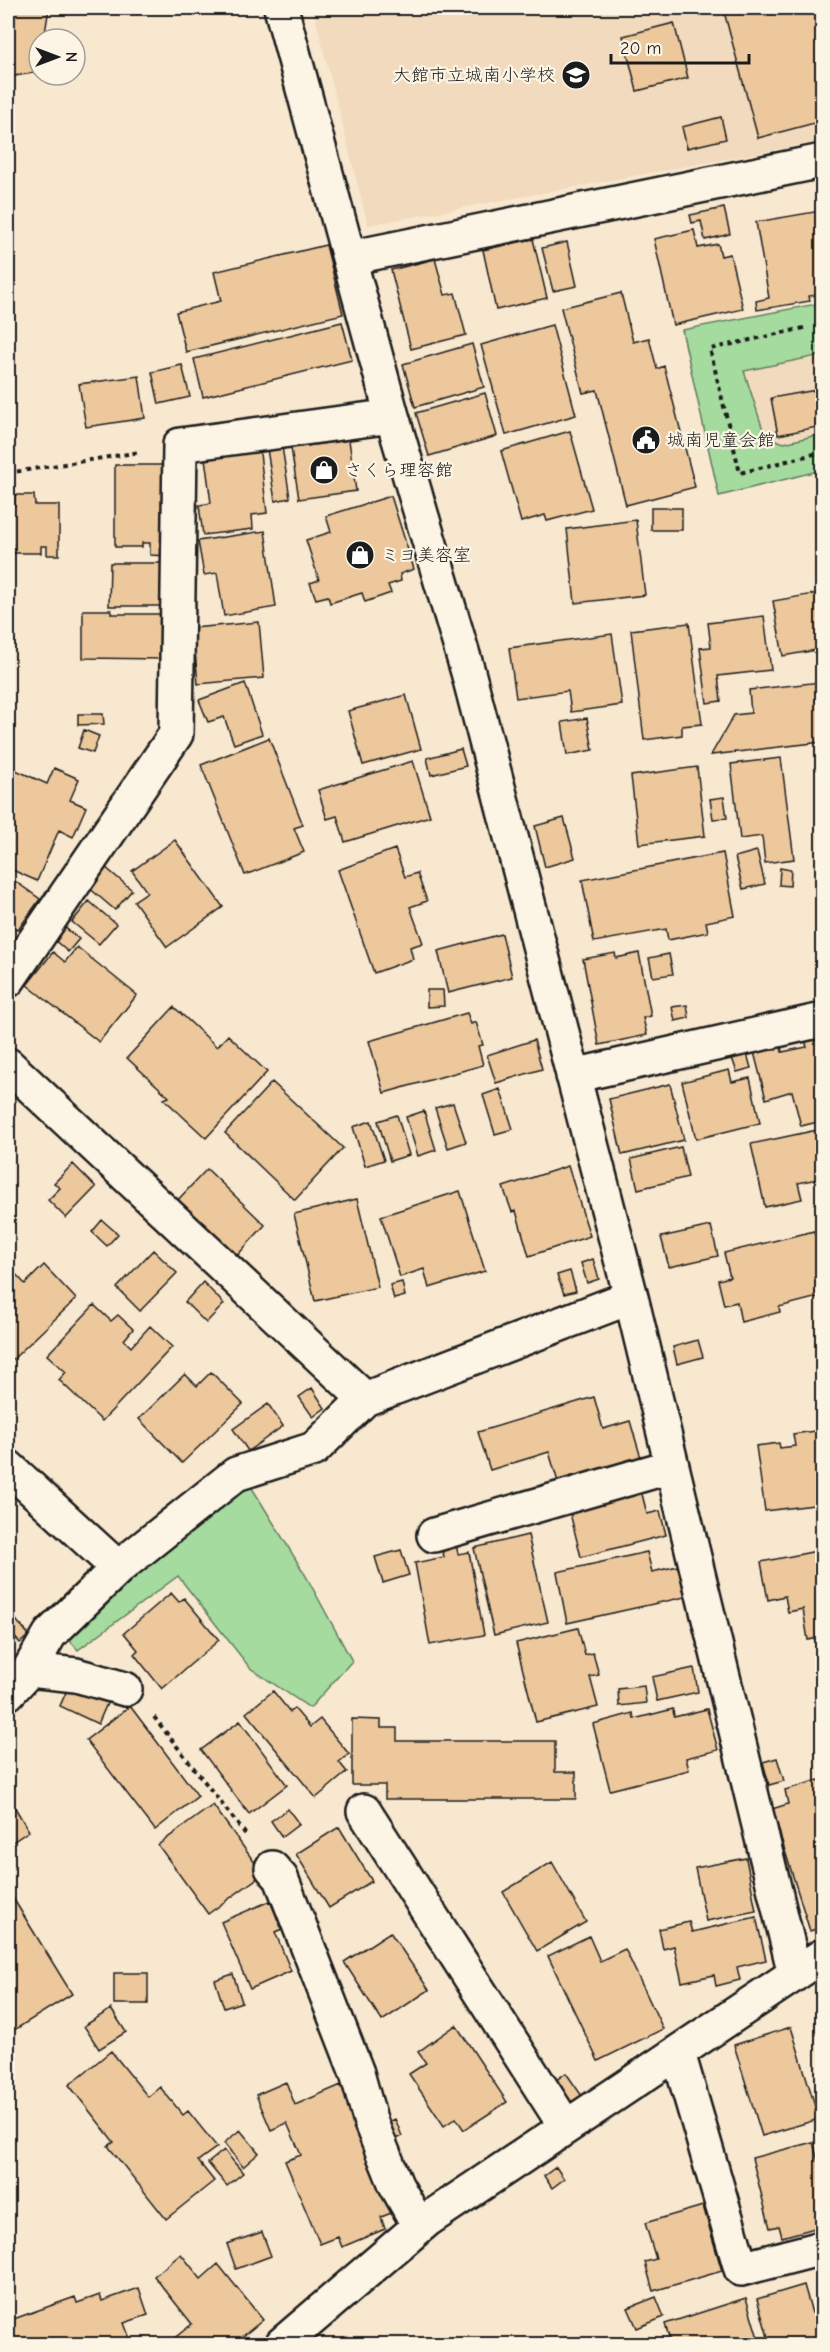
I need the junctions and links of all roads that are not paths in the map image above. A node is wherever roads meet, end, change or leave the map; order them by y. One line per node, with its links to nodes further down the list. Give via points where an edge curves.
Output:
1 (281, 8): 3 (street)
2 (822, 161): 3 (street)
3 (349, 258): 4 (street)
4 (392, 416): 5 (street, via 180,445 176,734); 8 (street, via 468,672)
5 (8, 980)
6 (822, 1020): 8 (street)
7 (8, 1065): 10 (street)
8 (573, 1076): 9 (street)
9 (631, 1297): 10 (street); 11 (street)
10 (364, 1399): 14 (street, via 314,1449 237,1474)
11 (672, 1466): 13 (street); 20 (street)
12 (8, 1467): 14 (street)
13 (434, 1535)
14 (118, 1568): 15 (street, via 50,1634)
15 (18, 1682): 16 (street, via 76,1675)
16 (125, 1689)
17 (364, 1811): 22 (street)
18 (272, 1868): 23 (street, via 281,1878 396,2185)
19 (822, 1956): 20 (street)
20 (795, 1974): 21 (street)
21 (678, 2053): 22 (street); 24 (street, via 741,2269)
22 (566, 2127): 23 (street)
23 (419, 2226): 25 (street)
24 (822, 2248)
25 (314, 2333): 26 (street)
26 (282, 2344)

